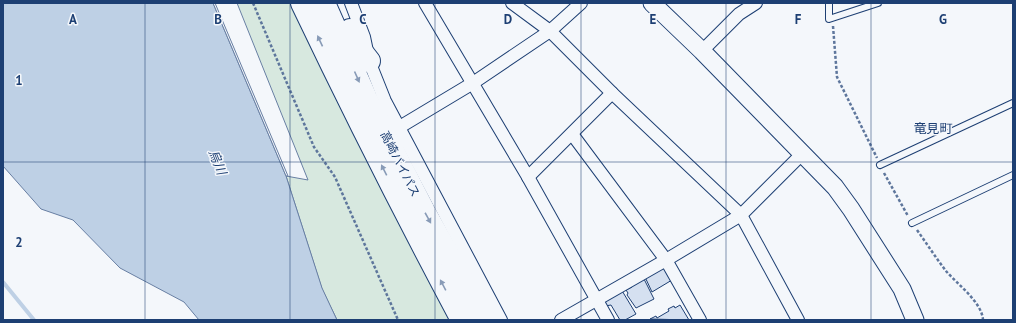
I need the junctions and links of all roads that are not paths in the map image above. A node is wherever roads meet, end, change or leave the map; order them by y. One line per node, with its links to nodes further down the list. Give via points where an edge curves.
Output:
1 (302, 3): 28 (highway, 高崎バイパス, one-way to 1, via 354,111)
2 (324, 3): 29 (highway, 高崎バイパス, one-way to 29, via 366,98 424,211)
3 (340, 3): 14 (highway, via 355,43)
4 (351, 3): 14 (street, via 364,37)
5 (425, 3): 15 (street)
6 (512, 3): 12 (street)
7 (581, 3): 12 (street)
8 (652, 3): 13 (street)
9 (756, 3): 13 (street, via 739,14)
10 (829, 3): 11 (lane, via 829,19)
11 (878, 3)
12 (550, 31): 15 (street); 16 (street)
13 (702, 51): 20 (street)
14 (368, 61): 18 (street)
15 (473, 83): 18 (street); 23 (street)
16 (612, 93): 19 (street); 24 (street)
17 (1013, 103): 21 (lane)
18 (398, 128): 30 (street)
19 (572, 134): 23 (street); 26 (street)
20 (802, 154): 24 (street); 35 (street, via 834,186 851,209 902,289)
21 (880, 165)
22 (1013, 175): 25 (lane)
23 (528, 177): 27 (street)
24 (741, 215): 26 (street); 34 (street)
25 (912, 223)
26 (666, 260): 27 (street); 33 (street)
27 (596, 300): 31 (street); 32 (street)
28 (462, 320)
29 (485, 320)
30 (502, 320)
31 (561, 320)
32 (608, 320)
33 (700, 320)
34 (798, 320)
35 (915, 320)

